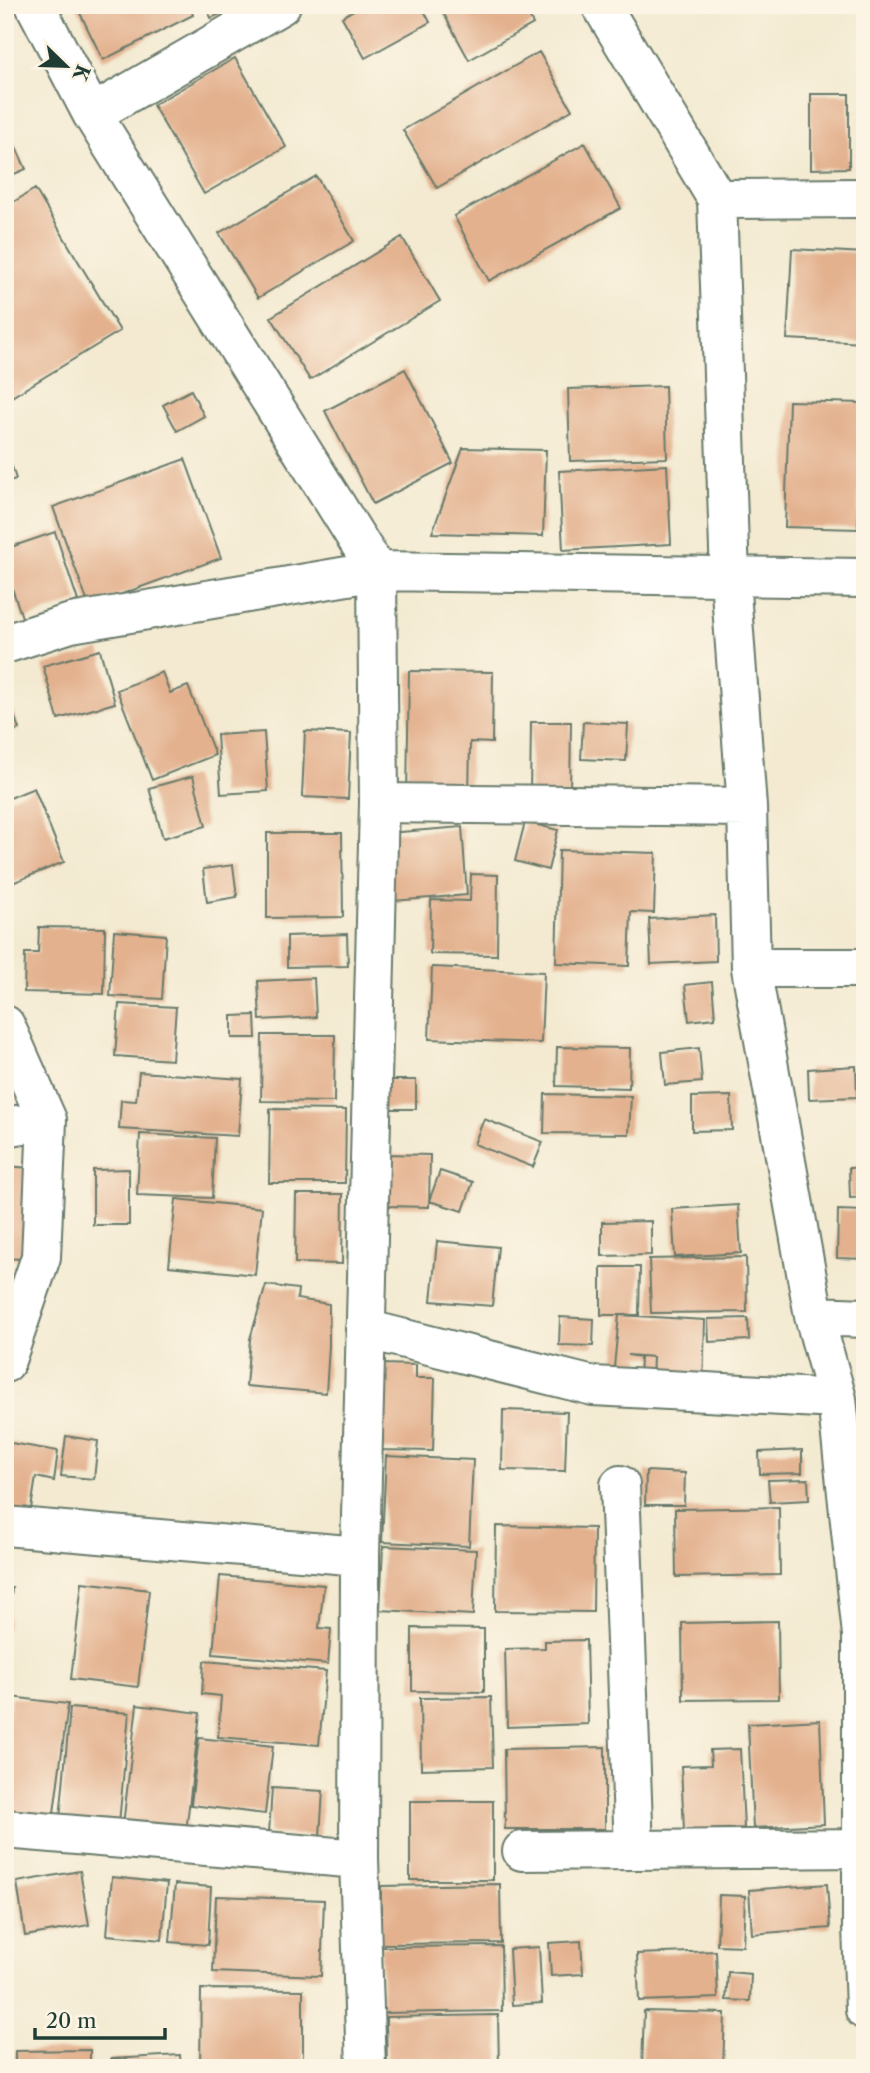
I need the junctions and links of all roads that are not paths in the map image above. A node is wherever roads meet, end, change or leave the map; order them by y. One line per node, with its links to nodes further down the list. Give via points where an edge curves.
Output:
1 (35, 5): 4 (street)
2 (281, 5): 4 (street)
3 (601, 5): 6 (street)
4 (92, 114): 7 (street)
5 (865, 198): 6 (street)
6 (717, 199): 8 (street)
7 (377, 571): 8 (street); 10 (street, via 72,623); 11 (street)
8 (730, 578): 9 (street); 12 (street)
9 (865, 578)
10 (5, 644)
11 (379, 803): 12 (street); 20 (street)
12 (747, 807): 13 (street)
13 (751, 968): 14 (street); 18 (street)
14 (865, 968)
15 (5, 1025): 16 (street)
16 (47, 1120): 17 (street); 21 (street, via 41,1257)
17 (5, 1127)
18 (814, 1317): 19 (street); 22 (street)
19 (865, 1318)
20 (365, 1329): 22 (street, via 593,1386); 25 (street)
21 (5, 1363)
22 (837, 1399): 26 (street)
23 (620, 1485): 29 (street)
24 (5, 1526): 25 (street)
25 (360, 1556): 31 (street)
26 (864, 1635): 28 (street)
27 (5, 1829): 31 (street)
28 (862, 1848): 29 (street); 32 (street)
29 (634, 1850): 30 (street)
30 (522, 1851)
31 (359, 1859): 34 (street)
32 (863, 1926): 33 (street)
33 (865, 2010)
34 (366, 2068)

